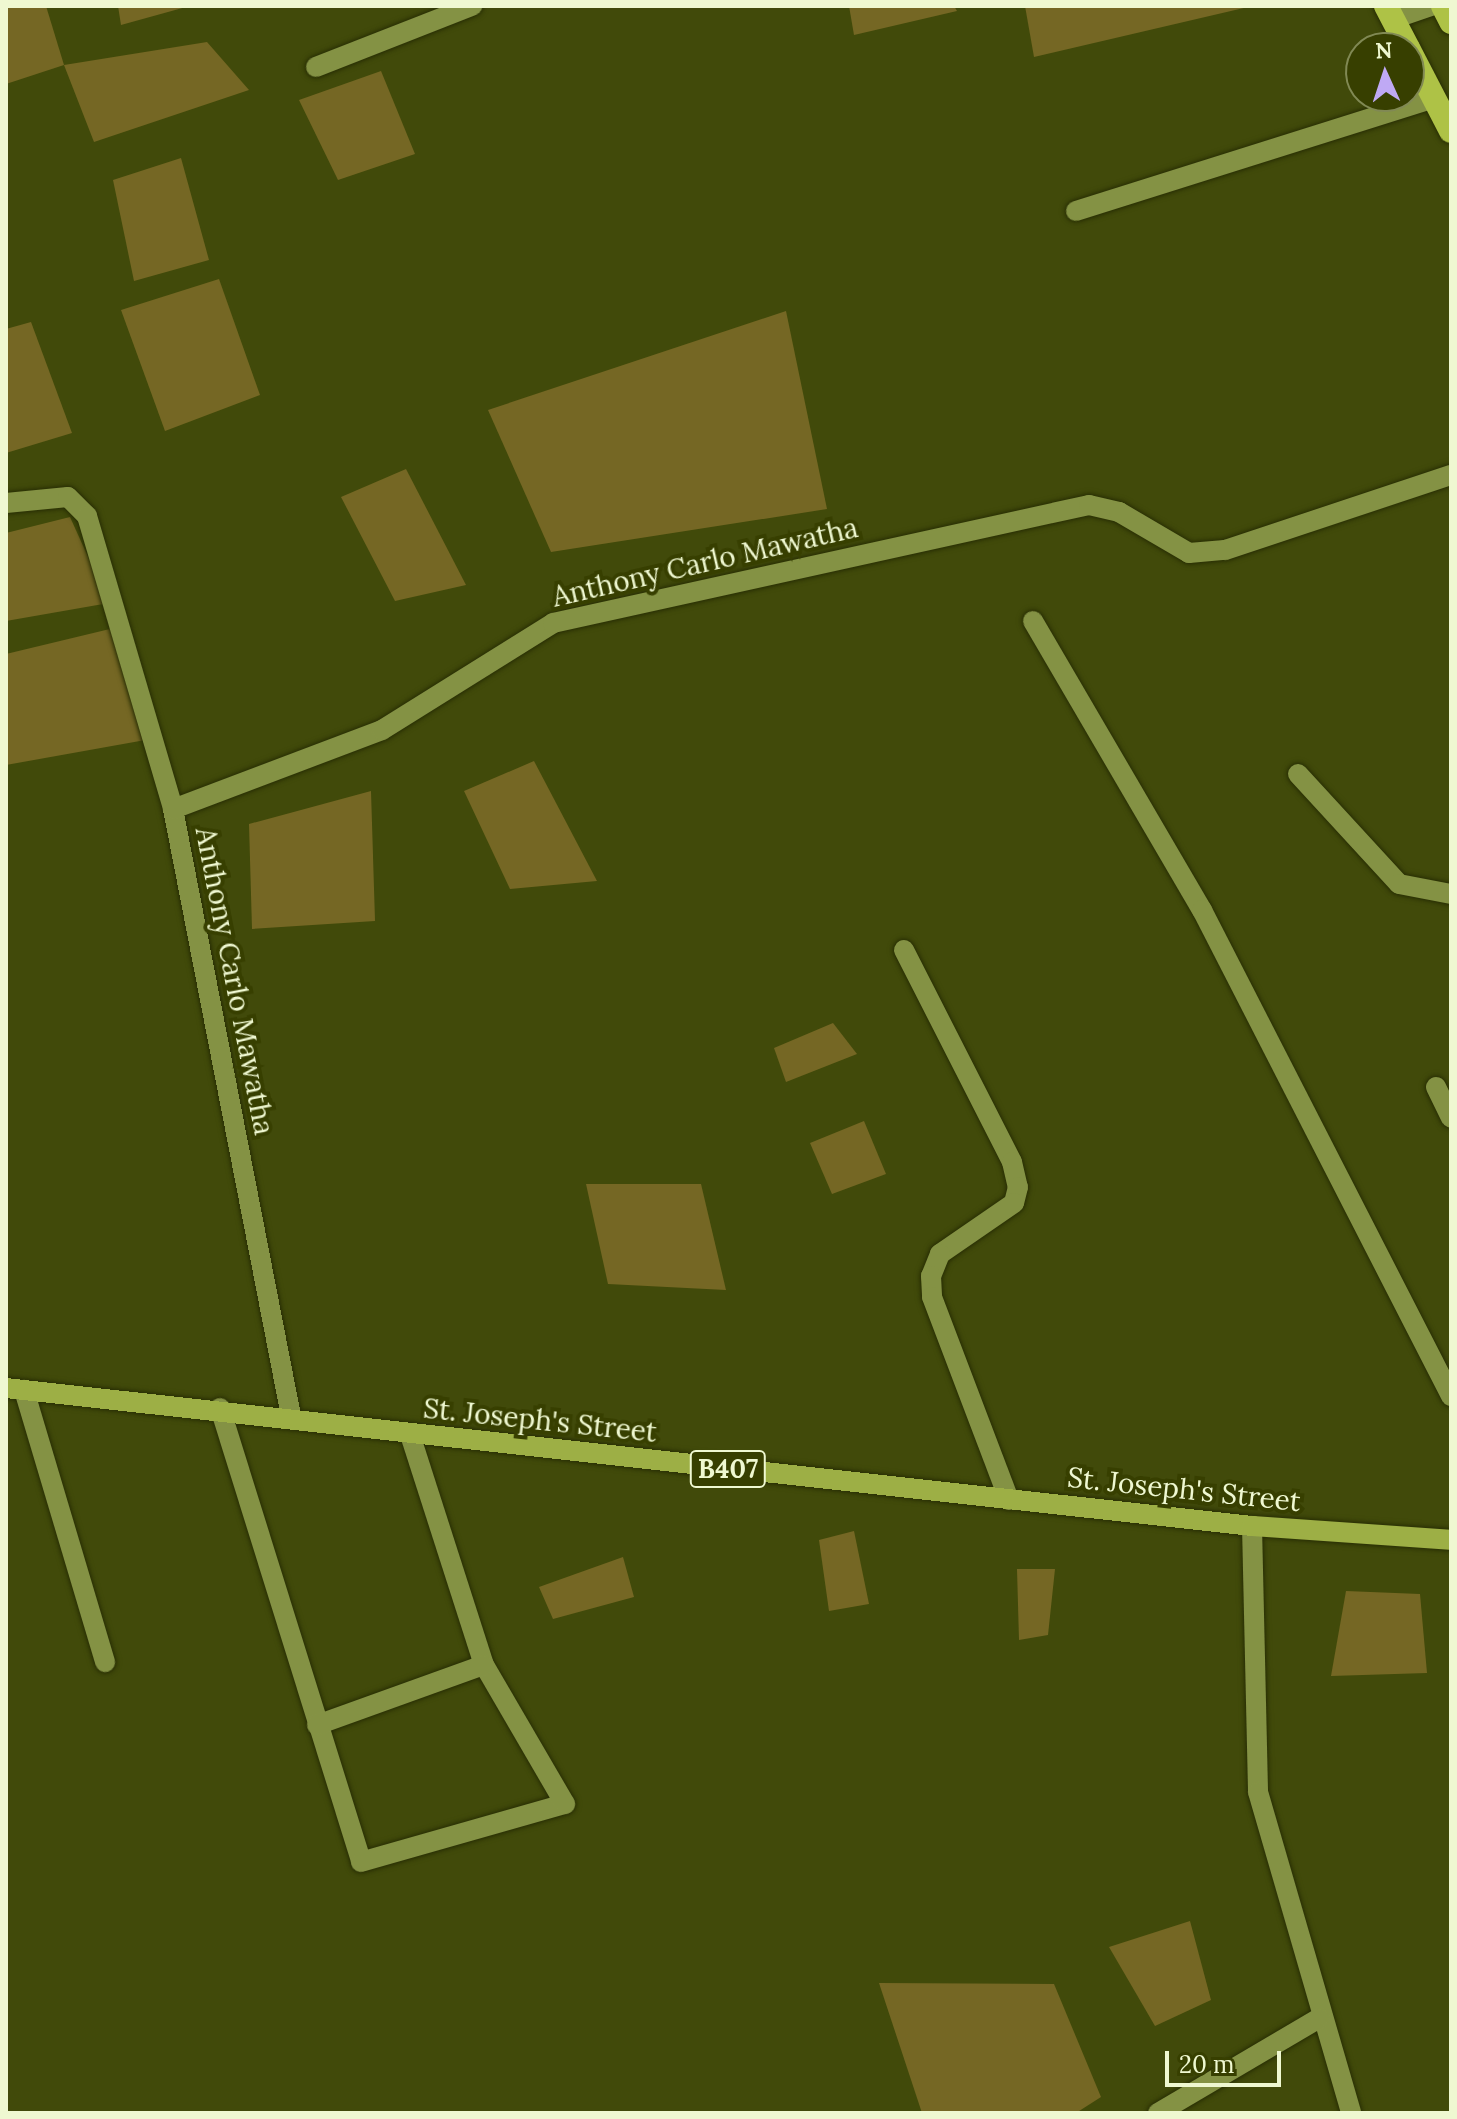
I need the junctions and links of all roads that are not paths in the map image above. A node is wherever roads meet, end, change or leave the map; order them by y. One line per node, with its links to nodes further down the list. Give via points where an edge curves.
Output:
1 (472, 6): 7 (street)
2 (1431, 6): 4 (street)
3 (1443, 6): 5 (highway)
4 (1390, 12): 6 (highway)
5 (1451, 22)
6 (1400, 32)
7 (316, 67)
8 (1425, 81): 9 (highway)
9 (1434, 98): 10 (highway); 11 (street)
10 (1451, 131)
11 (1076, 211)
12 (1451, 475): 16 (street, Anthony Carlo Mawatha, via 1225,550 1189,553 1119,512 1089,505 553,623 382,730)
13 (6, 503): 16 (street, via 68,497 87,516)
14 (1033, 621): 22 (street, via 1202,910)
15 (1298, 774): 17 (street, via 1399,884)
16 (173, 809): 24 (street, Anthony Carlo Mawatha)
17 (1451, 894)
18 (904, 950): 26 (street, via 1012,1162 1018,1187 1014,1203 940,1254 931,1276 932,1297)
19 (1436, 1087): 20 (street)
20 (1451, 1118)
21 (15, 1389): 23 (main road, St. Joseph's Street / B407); 29 (street)
22 (1451, 1396)
23 (220, 1408): 24 (main road, St. Joseph's Street / B407); 31 (street)
24 (291, 1416): 25 (main road, St. Joseph's Street / B407)
25 (410, 1434): 26 (main road, St. Joseph's Street / B407); 30 (street)
26 (1009, 1500): 27 (main road, St. Joseph's Street / B407)
27 (1252, 1526): 28 (main road, St. Joseph's Street / B407); 32 (street, via 1258,1792)
28 (1451, 1540)
29 (105, 1662)
30 (484, 1665): 31 (street); 31 (street, via 565,1804 361,1862)
31 (317, 1725)
32 (1319, 2018): 33 (street); 34 (street)
33 (1158, 2113)
34 (1351, 2113)

